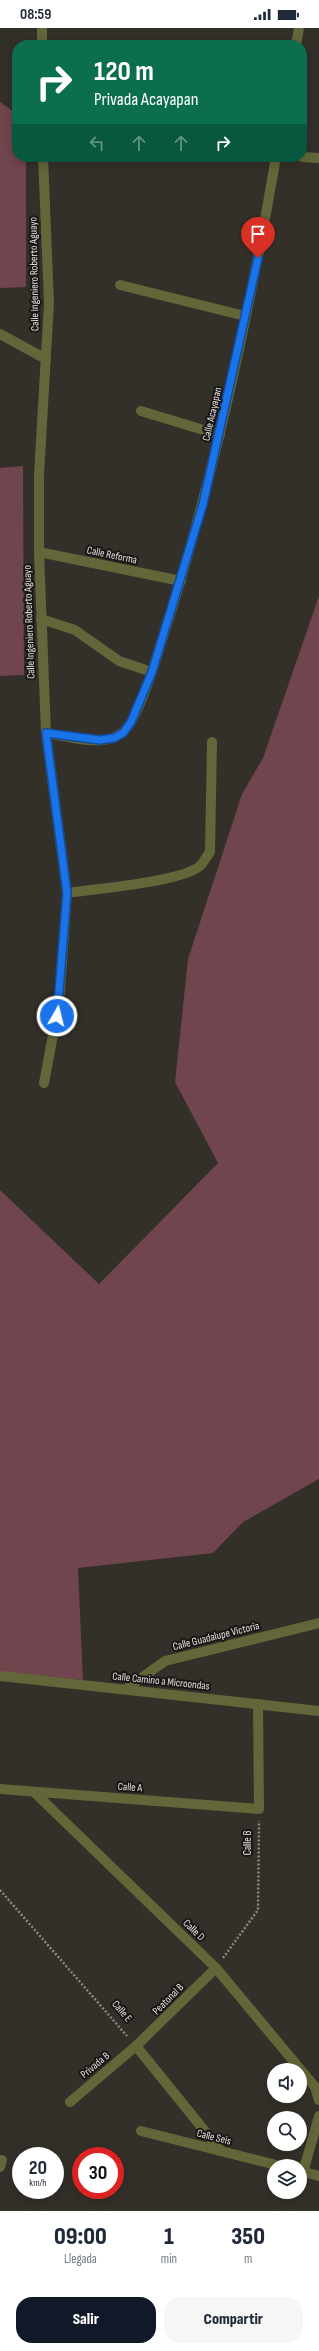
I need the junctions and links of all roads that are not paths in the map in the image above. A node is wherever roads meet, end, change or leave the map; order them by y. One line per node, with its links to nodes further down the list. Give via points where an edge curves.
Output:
1 (42, 28): 3 (street)
2 (299, 28): 4 (street)
3 (42, 40)
4 (297, 40)
5 (307, 157): 6 (street)
6 (319, 158)
7 (43, 162): 12 (street, Calle Ingeniero Roberto Aguayo, via 49,303)
8 (275, 162): 10 (street, Calle Acayapan)
9 (120, 285): 10 (street)
10 (246, 316): 14 (street, Calle Acayapan)
11 (0, 334): 12 (street)
12 (46, 359): 15 (street, Calle Ingeniero Roberto Aguayo, via 39,475)
13 (141, 410): 14 (street)
14 (220, 434): 16 (street, Calle Acayapan)
15 (39, 552): 16 (street, Calle Reforma); 17 (street, Calle Ingeniero Roberto Aguayo)
16 (181, 581): 18 (street, Calle Acayapan)
17 (42, 618): 18 (street, via 75,630 119,661); 19 (street, Calle Ingeniero Roberto Aguayo)
18 (152, 672): 19 (street, Calle Acayapan, via 131,722 123,733 114,738 100,740)
19 (46, 733): 21 (street, Calle Ingeniero Roberto Aguayo)
20 (212, 742): 21 (street, via 210,852 201,866 183,874 152,881)
21 (67, 893): 22 (street, Calle Ingeniero Roberto Aguayo, via 59,1003)
22 (44, 1083)
23 (319, 1623): 25 (street, Calle Guadalupe Victoria, via 165,1661)
24 (0, 1676): 25 (street, Calle Camino a Microondas)
25 (126, 1689): 26 (street, Calle Camino a Microondas)
26 (258, 1704): 27 (street, Calle Camino a Microondas); 29 (street, Calle A, via 258,1809)
27 (319, 1710)
28 (0, 1789): 29 (street, Calle A)
29 (34, 1792): 30 (street, Calle D)
30 (216, 1968): 31 (street, Peatonal B); 32 (street, Calle D, via 315,2087)
31 (136, 2046): 33 (street, Privada B); 36 (street)
32 (319, 2100)
33 (70, 2102)
34 (319, 2116): 37 (street)
35 (141, 2131): 36 (street, Calle Seis)
36 (221, 2151): 38 (street, Calle Seis)
37 (305, 2159)
38 (267, 2163)
39 (307, 2173): 40 (street)
40 (319, 2176)

